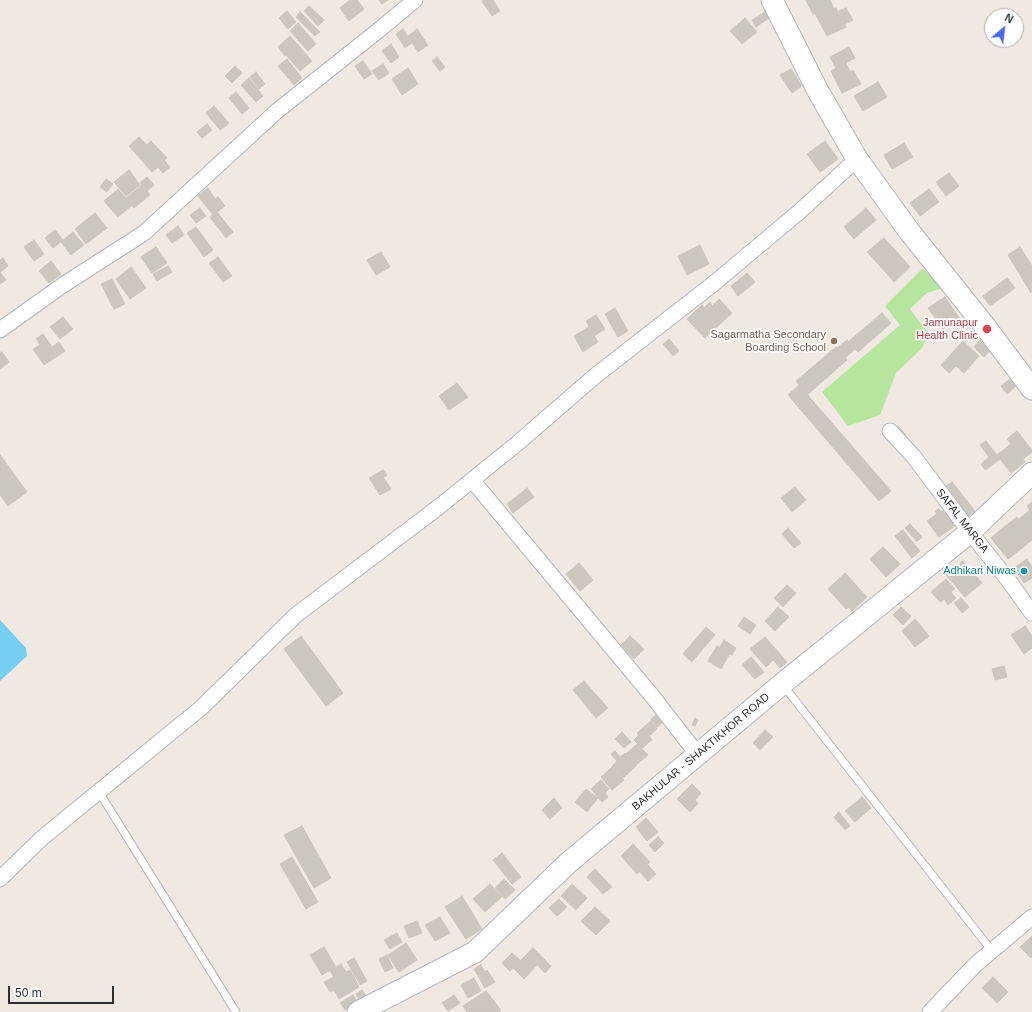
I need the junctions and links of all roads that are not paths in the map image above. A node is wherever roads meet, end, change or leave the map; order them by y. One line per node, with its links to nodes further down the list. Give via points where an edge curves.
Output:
1 (415, 0): 4 (street, via 276,112 144,233 63,285)
2 (772, 0): 3 (street, via 818,91)
3 (857, 159): 5 (street, via 909,231); 8 (street, via 713,284 595,376)
4 (0, 330)
5 (1032, 389)
6 (890, 431): 9 (street, SAFAL MARGA, via 914,457)
7 (1032, 473): 9 (street, BAKHULAR - SHAKTIKHOR ROAD)
8 (472, 480): 12 (street); 13 (street, via 296,615 201,708)
9 (970, 532): 10 (street, SAFAL MARGA); 11 (street, BAKHULAR - SHAKTIKHOR ROAD)
10 (1032, 613)
11 (782, 684): 12 (street, BAKHULAR - SHAKTIKHOR ROAD); 16 (lane)
12 (698, 754): 18 (street, BAKHULAR - SHAKTIKHOR ROAD, via 568,863 475,952)
13 (99, 792): 14 (street, via 42,838); 17 (lane)
14 (0, 879)
15 (1032, 917): 16 (street)
16 (992, 951): 19 (street)
17 (236, 1012)
18 (358, 1012)
19 (930, 1012)

